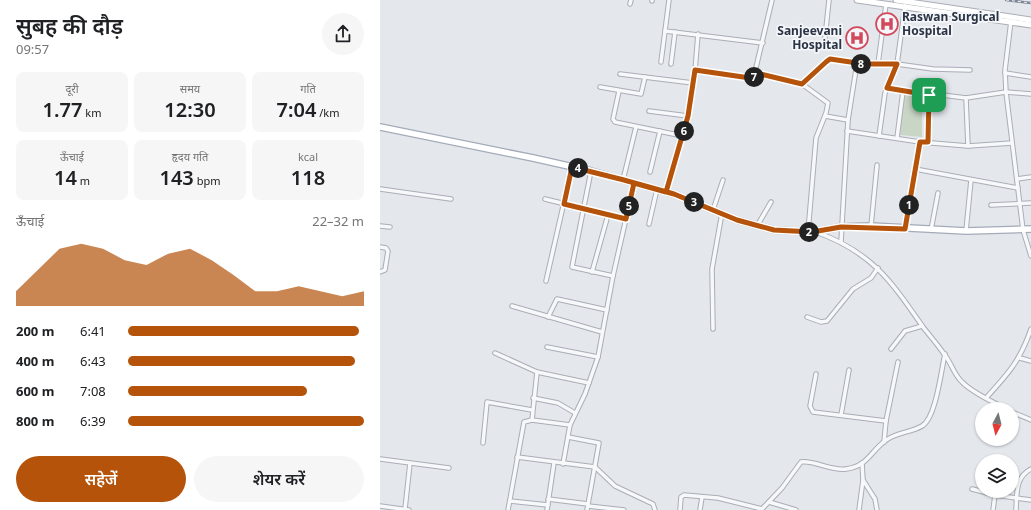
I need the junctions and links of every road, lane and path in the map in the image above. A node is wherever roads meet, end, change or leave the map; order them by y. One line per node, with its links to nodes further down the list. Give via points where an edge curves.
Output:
1 (669, 0): 11 (street)
2 (772, 0): 15 (street)
3 (829, 0): 14 (street)
4 (857, 0): 6 (street)
5 (896, 0): 7 (street)
6 (886, 4): 7 (street); 19 (street)
7 (905, 4): 8 (street); 20 (street)
8 (1011, 19): 9 (street); 10 (street); 24 (street)
9 (1031, 20)
10 (1031, 25)
11 (665, 31): 12 (street); 16 (street)
12 (675, 32): 13 (street); 17 (street)
13 (698, 34): 15 (street); 21 (street)
14 (825, 38)
15 (763, 43): 23 (street)
16 (661, 62)
17 (672, 64)
18 (857, 64): 19 (street); 29 (street, via 828,60); 41 (street)
19 (878, 64): 20 (street)
20 (897, 64): 22 (street, via 933,69); 31 (street)
21 (695, 70): 23 (street, via 750,78); 28 (street)
22 (970, 70)
23 (756, 73): 29 (street)
24 (1005, 73): 27 (street); 34 (street)
25 (620, 74): 26 (street)
26 (645, 77): 28 (street); 32 (street, via 642,94)
27 (1031, 77)
28 (693, 83): 39 (street)
29 (802, 84): 40 (street, via 827,102)
30 (600, 87): 32 (street)
31 (887, 88): 33 (street); 47 (street)
32 (619, 90): 43 (street, via 613,120)
33 (902, 91): 36 (street); 48 (street)
34 (1006, 92): 35 (street); 37 (street); 51 (street)
35 (1031, 94)
36 (929, 95): 37 (street); 50 (street)
37 (966, 98): 52 (street)
38 (649, 111): 39 (street)
39 (688, 116): 46 (street)
40 (825, 116): 41 (street); 92 (street, via 816,138)
41 (848, 120): 45 (street)
42 (380, 127): 54 (main road)
43 (636, 127): 44 (street); 60 (street)
44 (660, 131): 46 (street); 57 (street)
45 (848, 131): 47 (street); 86 (street)
46 (683, 136): 67 (street)
47 (879, 136): 48 (street)
48 (897, 138): 49 (street)
49 (920, 142): 50 (street); 55 (street)
50 (928, 142): 52 (street)
51 (1012, 143): 52 (street); 59 (street)
52 (968, 146)
53 (876, 165): 84 (street)
54 (572, 167): 56 (main road); 73 (street)
55 (915, 169): 62 (street); 87 (street)
56 (591, 171): 60 (main road); 76 (street)
57 (650, 172)
58 (1031, 178): 59 (street)
59 (1017, 179): 64 (street)
60 (623, 180): 63 (main road)
61 (723, 180): 77 (street)
62 (971, 180): 64 (street); 91 (street)
63 (634, 183): 66 (main road); 80 (street)
64 (1018, 188): 74 (street)
65 (380, 189): 69 (street)
66 (657, 189): 67 (main road); 81 (street)
67 (666, 192): 77 (main road)
68 (938, 193): 89 (street)
69 (451, 199)
70 (546, 199): 73 (street)
71 (771, 202): 83 (street)
72 (1031, 203): 74 (street)
73 (564, 204): 76 (street); 101 (street)
74 (1020, 204): 75 (street); 90 (street)
75 (991, 205)
76 (584, 208): 79 (street); 99 (street, via 572,266 574,269)
77 (713, 210): 78 (main road)
78 (722, 213): 83 (main road); 107 (street, via 716,239 712,280)
79 (608, 214): 80 (street); 99 (street)
80 (626, 219): 100 (street)
81 (649, 224)
82 (380, 226): 85 (street)
83 (757, 226): 92 (main road)
84 (871, 226): 86 (main road); 87 (main road)
85 (390, 227)
86 (841, 227): 93 (main road); 94 (street)
87 (905, 229): 89 (main road)
88 (1031, 229): 90 (main road)
89 (931, 230): 91 (main road)
90 (1023, 230): 91 (main road); 96 (street)
91 (966, 231)
92 (808, 232): 93 (main road)
93 (816, 232): 94 (street)
94 (841, 242): 97 (street, via 866,257)
95 (380, 247): 98 (street, via 386,248 388,252 385,270)
96 (1031, 256)
97 (878, 268): 105 (street, via 870,278 852,289 827,321 821,322); 106 (street)
98 (380, 272)
99 (592, 272): 100 (street)
100 (612, 276): 103 (street)
101 (546, 281)
102 (512, 306): 104 (street)
103 (607, 310): 104 (street, via 558,299 554,302); 109 (street)
104 (548, 317): 109 (street)
105 (807, 317)
106 (922, 326): 111 (street, via 906,331); 113 (street)
107 (713, 329)
108 (1031, 329): 115 (street)
109 (602, 332): 114 (street)
110 (547, 347): 114 (street)
111 (891, 349)
112 (496, 353): 119 (street)
113 (945, 354): 123 (street, via 960,381); 134 (street, via 927,423 915,430 891,436)
114 (598, 357): 121 (street)
115 (1020, 358): 116 (street); 123 (street)
116 (1031, 361)
117 (898, 362): 131 (street)
118 (849, 370): 128 (street)
119 (537, 372): 121 (street); 122 (street)
120 (816, 374): 128 (street, via 811,411)
121 (589, 383): 126 (street)
122 (533, 398): 125 (street); 126 (street, via 558,403)
123 (986, 398): 124 (street)
124 (993, 402)
125 (532, 410): 129 (street); 135 (street, via 487,402)
126 (575, 413): 132 (street)
127 (1019, 415): 130 (street)
128 (841, 416): 131 (street)
129 (532, 420): 132 (street); 136 (street, via 526,420 524,424)
130 (1031, 420)
131 (886, 421): 134 (street)
132 (570, 425): 133 (street)
133 (568, 437): 141 (street); 142 (street, via 599,443)
134 (884, 442): 140 (street)
135 (483, 443)
136 (517, 457): 138 (street); 154 (street)
137 (380, 459): 139 (street)
138 (554, 462): 141 (street); 152 (street)
139 (410, 463): 143 (street); 160 (street)
140 (862, 463): 145 (street); 155 (street, via 841,469 801,462)
141 (563, 464): 142 (street)
142 (595, 467): 158 (street); 166 (street, via 615,486 653,504)
143 (449, 468)
144 (1031, 470): 147 (street, via 1022,475)
145 (863, 480): 170 (street); 171 (street, via 875,499)
146 (972, 489): 148 (street)
147 (1019, 489)
148 (975, 490)
149 (702, 497): 161 (street, via 718,498); 167 (street, via 683,496); 168 (street)
150 (995, 498): 172 (street)
151 (1017, 498): 153 (street); 173 (street)
152 (548, 499): 156 (street); 158 (street)
153 (1031, 500)
154 (510, 501): 156 (street); 163 (street)
155 (769, 502): 161 (street); 169 (street)
156 (548, 505): 164 (street)
157 (380, 506): 159 (street)
158 (588, 507): 165 (street)
159 (394, 509): 160 (street)
160 (405, 509): 162 (street)
161 (762, 509)
162 (410, 510)
163 (508, 510)
164 (547, 510)
165 (624, 510)
166 (655, 510)
167 (680, 510)
168 (700, 510)
169 (796, 510)
170 (859, 510)
171 (877, 510)
172 (993, 510)
173 (1016, 510)

